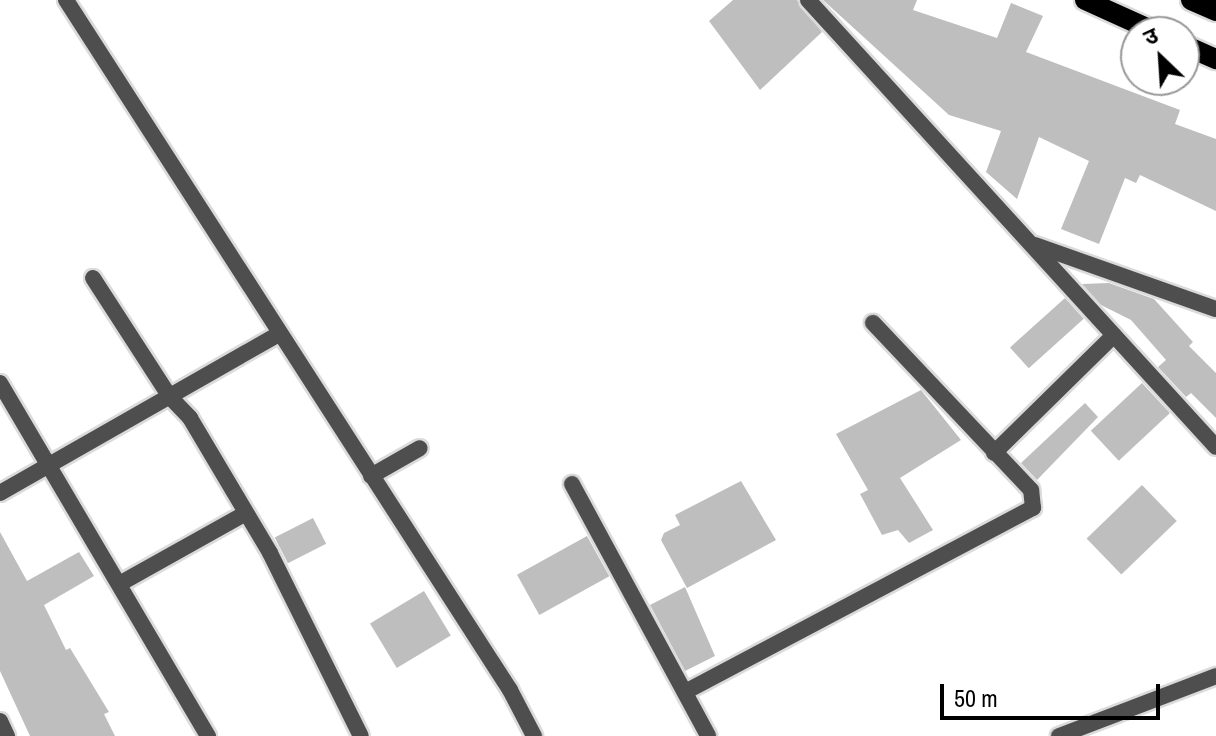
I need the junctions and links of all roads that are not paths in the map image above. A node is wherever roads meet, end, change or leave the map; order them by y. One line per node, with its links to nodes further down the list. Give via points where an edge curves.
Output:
1 (66, 0): 11 (street)
2 (808, 0): 7 (street)
3 (1085, 0): 6 (main road)
4 (1191, 0): 5 (main road)
5 (1216, 11)
6 (1120, 16)
7 (1033, 244): 9 (street); 12 (street)
8 (93, 278): 14 (street)
9 (1216, 309)
10 (873, 323): 17 (street)
11 (279, 334): 14 (street); 19 (street)
12 (1114, 335): 15 (street); 17 (street)
13 (0, 383): 18 (street)
14 (170, 397): 18 (street); 22 (street, via 190,418)
15 (1216, 447)
16 (420, 448): 19 (street)
17 (994, 453): 25 (street, via 1031,490 1035,500 1026,514)
18 (52, 463): 21 (street); 23 (street)
19 (371, 476): 30 (street, via 510,690)
20 (572, 484): 25 (street)
21 (0, 493)
22 (246, 513): 23 (street); 29 (street)
23 (121, 583): 28 (street)
24 (1216, 676): 32 (street)
25 (685, 692): 31 (street)
26 (0, 721): 27 (street)
27 (7, 736)
28 (208, 736)
29 (361, 736)
30 (534, 736)
31 (708, 736)
32 (1059, 736)

